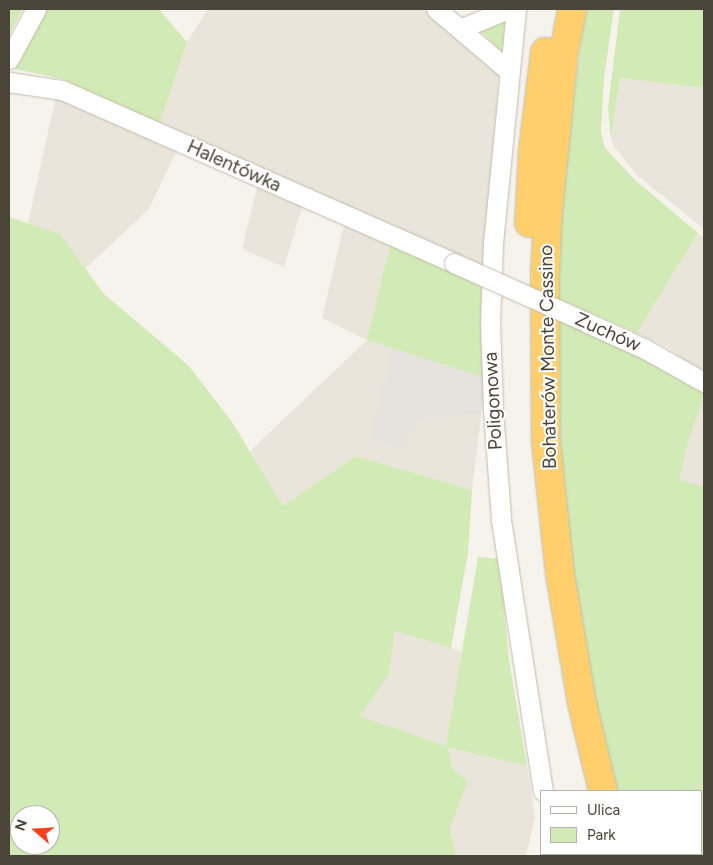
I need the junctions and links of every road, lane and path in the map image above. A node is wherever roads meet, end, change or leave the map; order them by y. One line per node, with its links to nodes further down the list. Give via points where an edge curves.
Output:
1 (36, 9): 8 (street)
2 (436, 9): 7 (street)
3 (508, 9): 7 (street)
4 (516, 9): 9 (street, Poligonowa)
5 (553, 9): 14 (highway, Bohaterów Monte Cassino, via 533,150 526,275 528,443 546,593 564,706)
6 (572, 9): 15 (highway, Bohaterów Monte Cassino, via 564,52 548,213 546,443 560,574 582,703)
7 (462, 28): 9 (street)
8 (9, 59)
9 (509, 71): 13 (street, Poligonowa, via 493,242 490,322 493,410 502,520)
10 (9, 82): 11 (street, Halentówka, via 62,90)
11 (454, 263): 12 (street, Zuchów, bridge, via 645,348)
12 (704, 382)
13 (543, 790)
14 (584, 790)
15 (603, 790)

